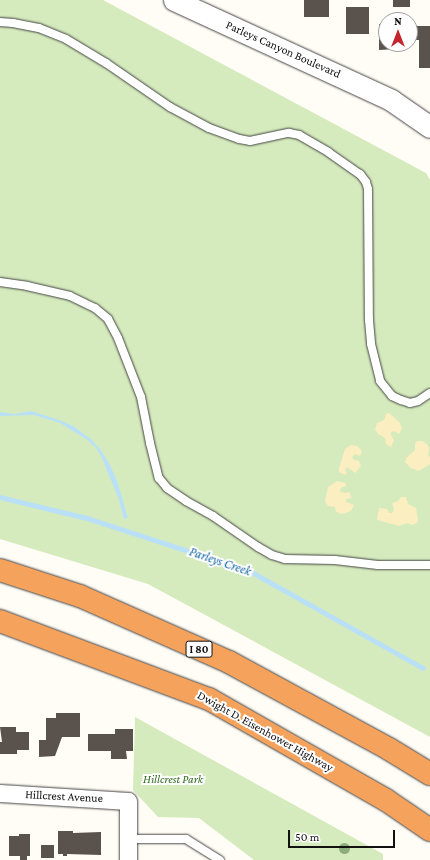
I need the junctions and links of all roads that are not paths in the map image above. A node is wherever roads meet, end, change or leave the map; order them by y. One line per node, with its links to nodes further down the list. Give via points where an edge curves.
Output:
1 (174, 0): 3 (street, Parleys Canyon Boulevard)
2 (0, 22): 7 (lane, via 39,28 66,39 170,107 209,128 250,141 289,133 299,135 360,174 368,189 369,320 371,344 380,381 392,396 410,403)
3 (391, 100): 4 (street, Parleys Canyon Boulevard); 5 (street, Parleys Canyon Boulevard)
4 (430, 111)
5 (430, 126)
6 (0, 282): 8 (lane, via 70,296 95,308 108,319 141,397 159,478 167,488 186,501 258,547 285,559 335,560 378,565)
7 (430, 393)
8 (430, 565)
9 (0, 570): 11 (highway, I 80, via 80,596 229,662)
10 (0, 620): 13 (highway, Dwight D. Eisenhower Highway, via 209,699 386,800)
11 (430, 774)
12 (0, 793): 14 (street, Hillcrest Avenue, via 128,801)
13 (430, 830)
14 (128, 839): 15 (street); 16 (lane, via 189,840)
15 (128, 860)
16 (220, 860)

